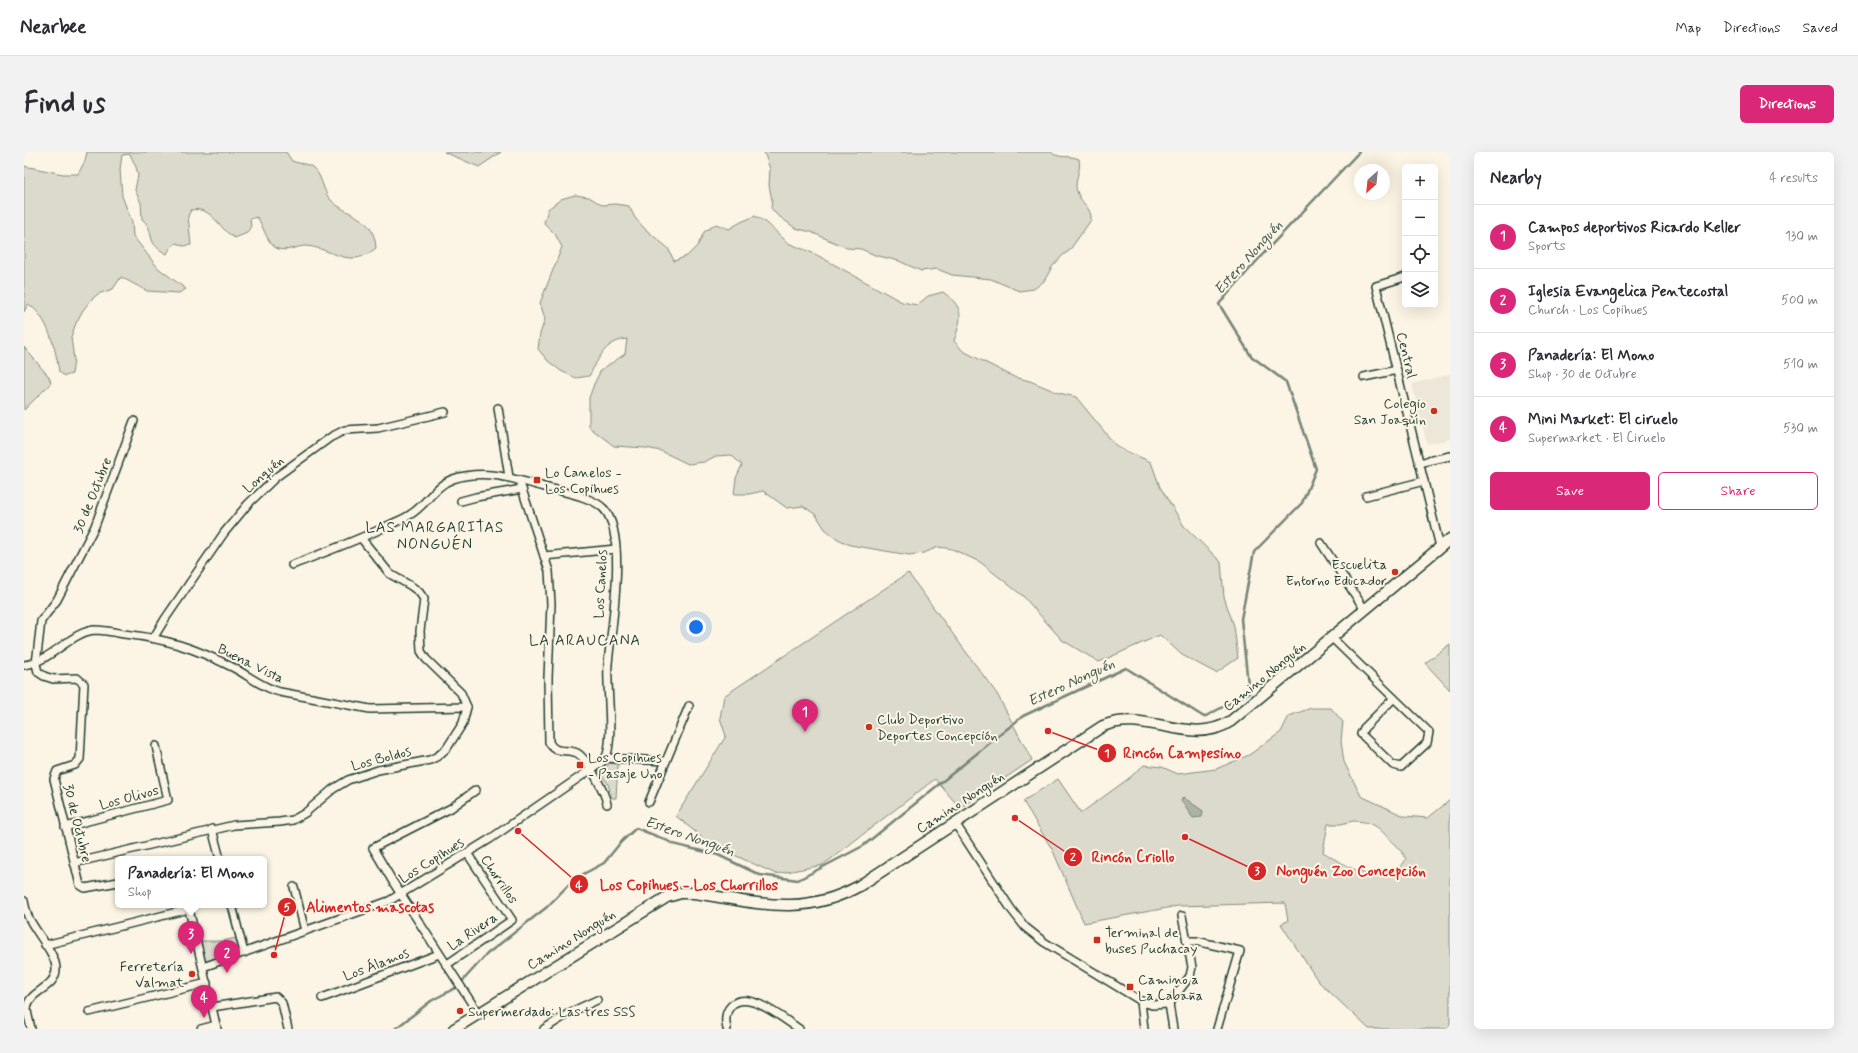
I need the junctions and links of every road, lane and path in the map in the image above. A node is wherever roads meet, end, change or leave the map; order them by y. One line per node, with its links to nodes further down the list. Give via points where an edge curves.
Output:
1 (1402, 278): 2 (street, Central, via 1376,286)
2 (1397, 370): 3 (street); 8 (street, Central)
3 (1364, 377)
4 (498, 408): 9 (street)
5 (445, 412): 23 (street, Lonquén, via 371,429 341,431 276,477 224,533)
6 (134, 420): 25 (street, 30 de Octubre, via 95,526 58,600 41,621)
7 (1450, 456): 8 (street)
8 (1419, 463): 11 (street, Central)
9 (509, 477): 10 (street, Los Canelos); 15 (street, Los Canelos, via 481,474 452,479 410,515)
10 (519, 480): 12 (street); 19 (street, Los Canelos, via 582,498 603,508 613,526)
11 (1424, 480): 13 (street); 18 (street, Central)
12 (522, 489): 14 (street); 20 (street)
13 (1366, 496)
14 (461, 501)
15 (361, 538): 21 (street, Los Canelos); 28 (street, via 390,574 419,592 424,599 420,631 422,651 426,659 461,693)
16 (1450, 539): 18 (main road, Camino Nonguén)
17 (1321, 543): 22 (street)
18 (1440, 547): 22 (main road, Camino Nonguén)
19 (616, 549): 20 (street); 31 (street, Los Canelos, via 616,579 608,668 609,732)
20 (544, 556): 33 (street, via 549,571 551,604 549,742 556,751 578,754)
21 (292, 565)
22 (1365, 610): 24 (main road, Camino Nonguén)
23 (154, 637): 25 (street, Buena Vista, via 88,631); 28 (street, Buena Vista, via 183,645 215,659 276,691 370,710)
24 (1332, 638): 27 (street); 37 (main road, Camino Nonguén, via 1231,721 1219,728 1196,732 1132,720 1111,723 1096,730)
25 (36, 664): 26 (street); 38 (street, 30 de Octubre, via 38,672 44,676 54,679 77,678 84,684 80,758 75,765 57,771 54,777)
26 (24, 665)
27 (1394, 698): 27 (street, via 1361,734 1397,767 1401,767 1427,743 1430,732)
28 (467, 706): 39 (street, Los Boldos, via 466,717 455,737 442,753 434,758 357,776 333,789 293,820 246,823)
29 (689, 706): 32 (street)
30 (156, 746): 38 (street, Los Olivos, via 168,800)
31 (605, 758): 32 (street); 33 (street)
32 (666, 761): 35 (street)
33 (590, 770): 36 (street, via 603,789); 40 (street, Los Copihues)
34 (476, 790): 45 (street, via 451,808 373,848)
35 (649, 802)
36 (606, 804)
37 (955, 823): 63 (street, via 1025,927 1044,942); 67 (main road, Camino Nonguén, via 859,886 820,902 786,906 694,893 667,896)
38 (65, 827): 42 (street, 30 de Octubre)
39 (212, 829): 41 (street); 42 (street, Los Boldos)
40 (467, 853): 45 (street, Los Copihues); 52 (street, Chorrillos)
41 (219, 856)
42 (74, 862): 43 (street, 30 de Octubre, via 83,888)
43 (115, 883)
44 (294, 887): 53 (street)
45 (401, 894): 53 (street, Los Copihues); 57 (street)
46 (24, 901): 50 (street)
47 (184, 908): 55 (street)
48 (188, 908): 59 (street)
49 (233, 908): 56 (street)
50 (26, 915): 55 (street)
51 (1182, 916): 54 (street)
52 (512, 920): 58 (street, La Rivera)
53 (304, 931): 56 (street, Los Copihues)
54 (1187, 941): 64 (street, via 1192,961 1191,972); 78 (street, via 1240,951)
55 (45, 945): 69 (street, via 55,962 56,974 50,984 28,1004)
56 (244, 953): 59 (street, Los Copihues)
57 (439, 954): 58 (street); 61 (street, Los Álamos)
58 (446, 964): 67 (street)
59 (203, 967): 60 (street)
60 (207, 983): 65 (street); 66 (street)
61 (322, 998)
62 (597, 1000): 73 (street)
63 (1140, 1000): 64 (street, via 1152,1005); 76 (street)
64 (1169, 1004): 77 (street)
65 (212, 1007): 68 (street); 71 (street, via 276,997 282,1003)
66 (89, 1012)
67 (478, 1013): 72 (main road, Camino Nonguén)
68 (217, 1027): 70 (street)
69 (31, 1029)
70 (201, 1029)
71 (288, 1029)
72 (454, 1029)
73 (544, 1029)
74 (727, 1029): 75 (street, via 728,1010 735,1002 745,1000 766,1008)
75 (799, 1029)
76 (1144, 1029)
77 (1173, 1029)
78 (1217, 1029)

